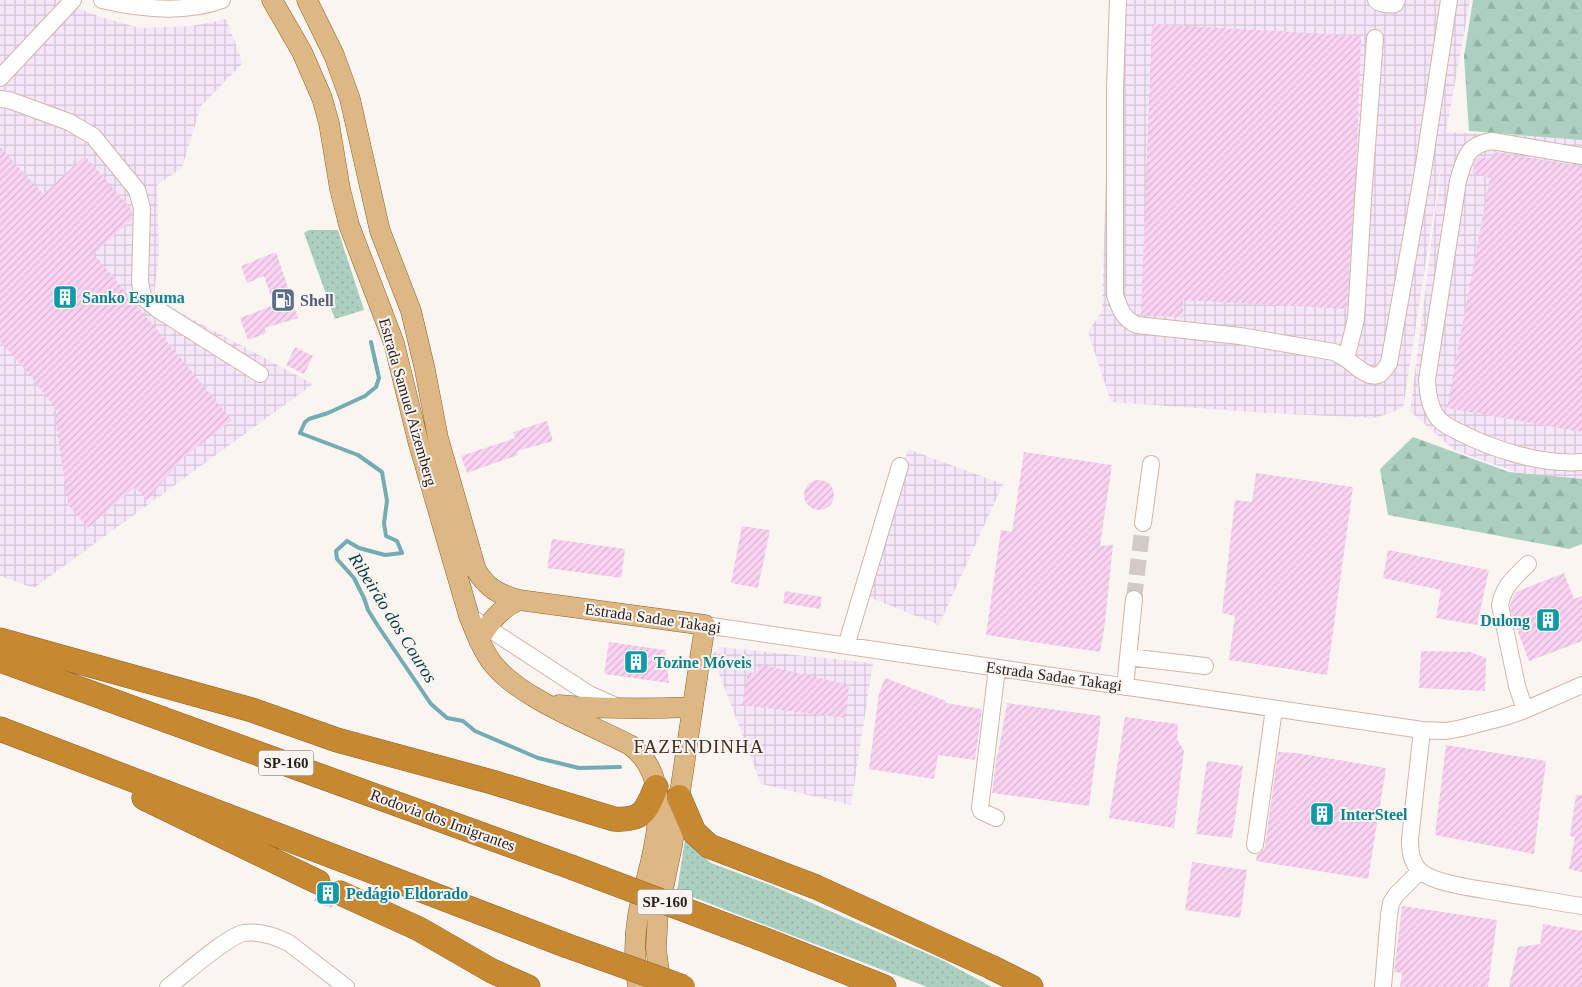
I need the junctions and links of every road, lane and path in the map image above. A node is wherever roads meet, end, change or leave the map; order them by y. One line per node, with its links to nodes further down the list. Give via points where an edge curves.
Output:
1 (73, 0): 11 (street)
2 (102, 0): 3 (street, via 138,8 158,8 206,5)
3 (222, 0)
4 (272, 0): 24 (main road, Estrada Samuel Aizemberg, via 302,52 322,98 347,218 394,343 418,441 469,616)
5 (307, 0): 22 (main road, Estrada Samuel Aizemberg, via 334,55 350,99 380,231 411,311 438,438 476,570 492,589)
6 (1118, 0): 14 (street, via 1115,296 1121,312 1129,322 1137,325 1240,336 1334,352)
7 (1376, 0): 8 (street, via 1388,5 1395,4)
8 (1397, 0)
9 (1449, 0): 14 (street, via 1389,363 1374,376 1363,372)
10 (1376, 38): 14 (street, via 1356,318)
11 (0, 78)
12 (0, 99): 15 (street, via 69,122 93,136 138,190 142,208 140,282 143,297)
13 (1582, 156): 16 (street, via 1492,141 1472,148 1465,156 1458,181 1427,380 1429,401 1436,416 1444,424 1478,442 1504,452 1552,461)
14 (1346, 358)
15 (260, 374)
16 (1582, 462)
17 (1151, 464): 19 (street)
18 (900, 466): 26 (street)
19 (1143, 523)
20 (1528, 564): 37 (street, via 1506,586 1500,605)
21 (1134, 599): 27 (street)
22 (519, 600): 23 (main road, Estrada Sadae Takagi); 24 (main road, via 506,607)
23 (705, 625): 26 (street, Estrada Sadae Takagi); 34 (main road)
24 (483, 634): 33 (main road, Estrada Samuel Aizemberg, via 492,663 512,683); 36 (street, via 589,694)
25 (0, 640): 41 (highway, via 252,710 337,740 614,819 626,820 642,815)
26 (846, 646): 30 (street, Estrada Sadae Takagi)
27 (1128, 657): 29 (street); 32 (street)
28 (0, 660): 55 (highway, Rodovia dos Imigrantes / SP-160, bridge, via 571,867)
29 (1205, 666)
30 (998, 668): 32 (street, Estrada Sadae Takagi); 43 (street, via 980,808)
31 (1582, 685): 37 (street, Estrada Sadae Takagi)
32 (1125, 687): 35 (street, Estrada Sadae Takagi)
33 (547, 704): 36 (main road); 41 (main road, Estrada Samuel Aizemberg, via 639,752 651,770)
34 (692, 707): 36 (main road); 42 (main road)
35 (1274, 708): 39 (street, Estrada Sadae Takagi); 44 (street)
36 (624, 709)
37 (1525, 710): 39 (street, Estrada Sadae Takagi, via 1462,728)
38 (0, 729): 40 (highway)
39 (1422, 730): 45 (street, via 1410,839 1410,851)
40 (33, 741): 46 (highway); 54 (highway, bridge)
41 (656, 787): 52 (main road, Estrada Samuel Aizemberg, via 656,829 635,945)
42 (679, 797): 53 (main road, via 656,929); 56 (highway, via 694,832 709,846 816,887)
43 (996, 818)
44 (1255, 846)
45 (1420, 871): 48 (street, via 1452,884); 57 (street, via 1392,903)
46 (318, 882)
47 (340, 893): 51 (highway, via 419,929 492,971)
48 (1582, 906)
49 (168, 987): 50 (street, via 229,939 242,933 255,933 289,943)
50 (346, 987)
51 (528, 987)
52 (638, 987)
53 (661, 987)
54 (683, 987)
55 (884, 987)
56 (1031, 987)
57 (1383, 987)

